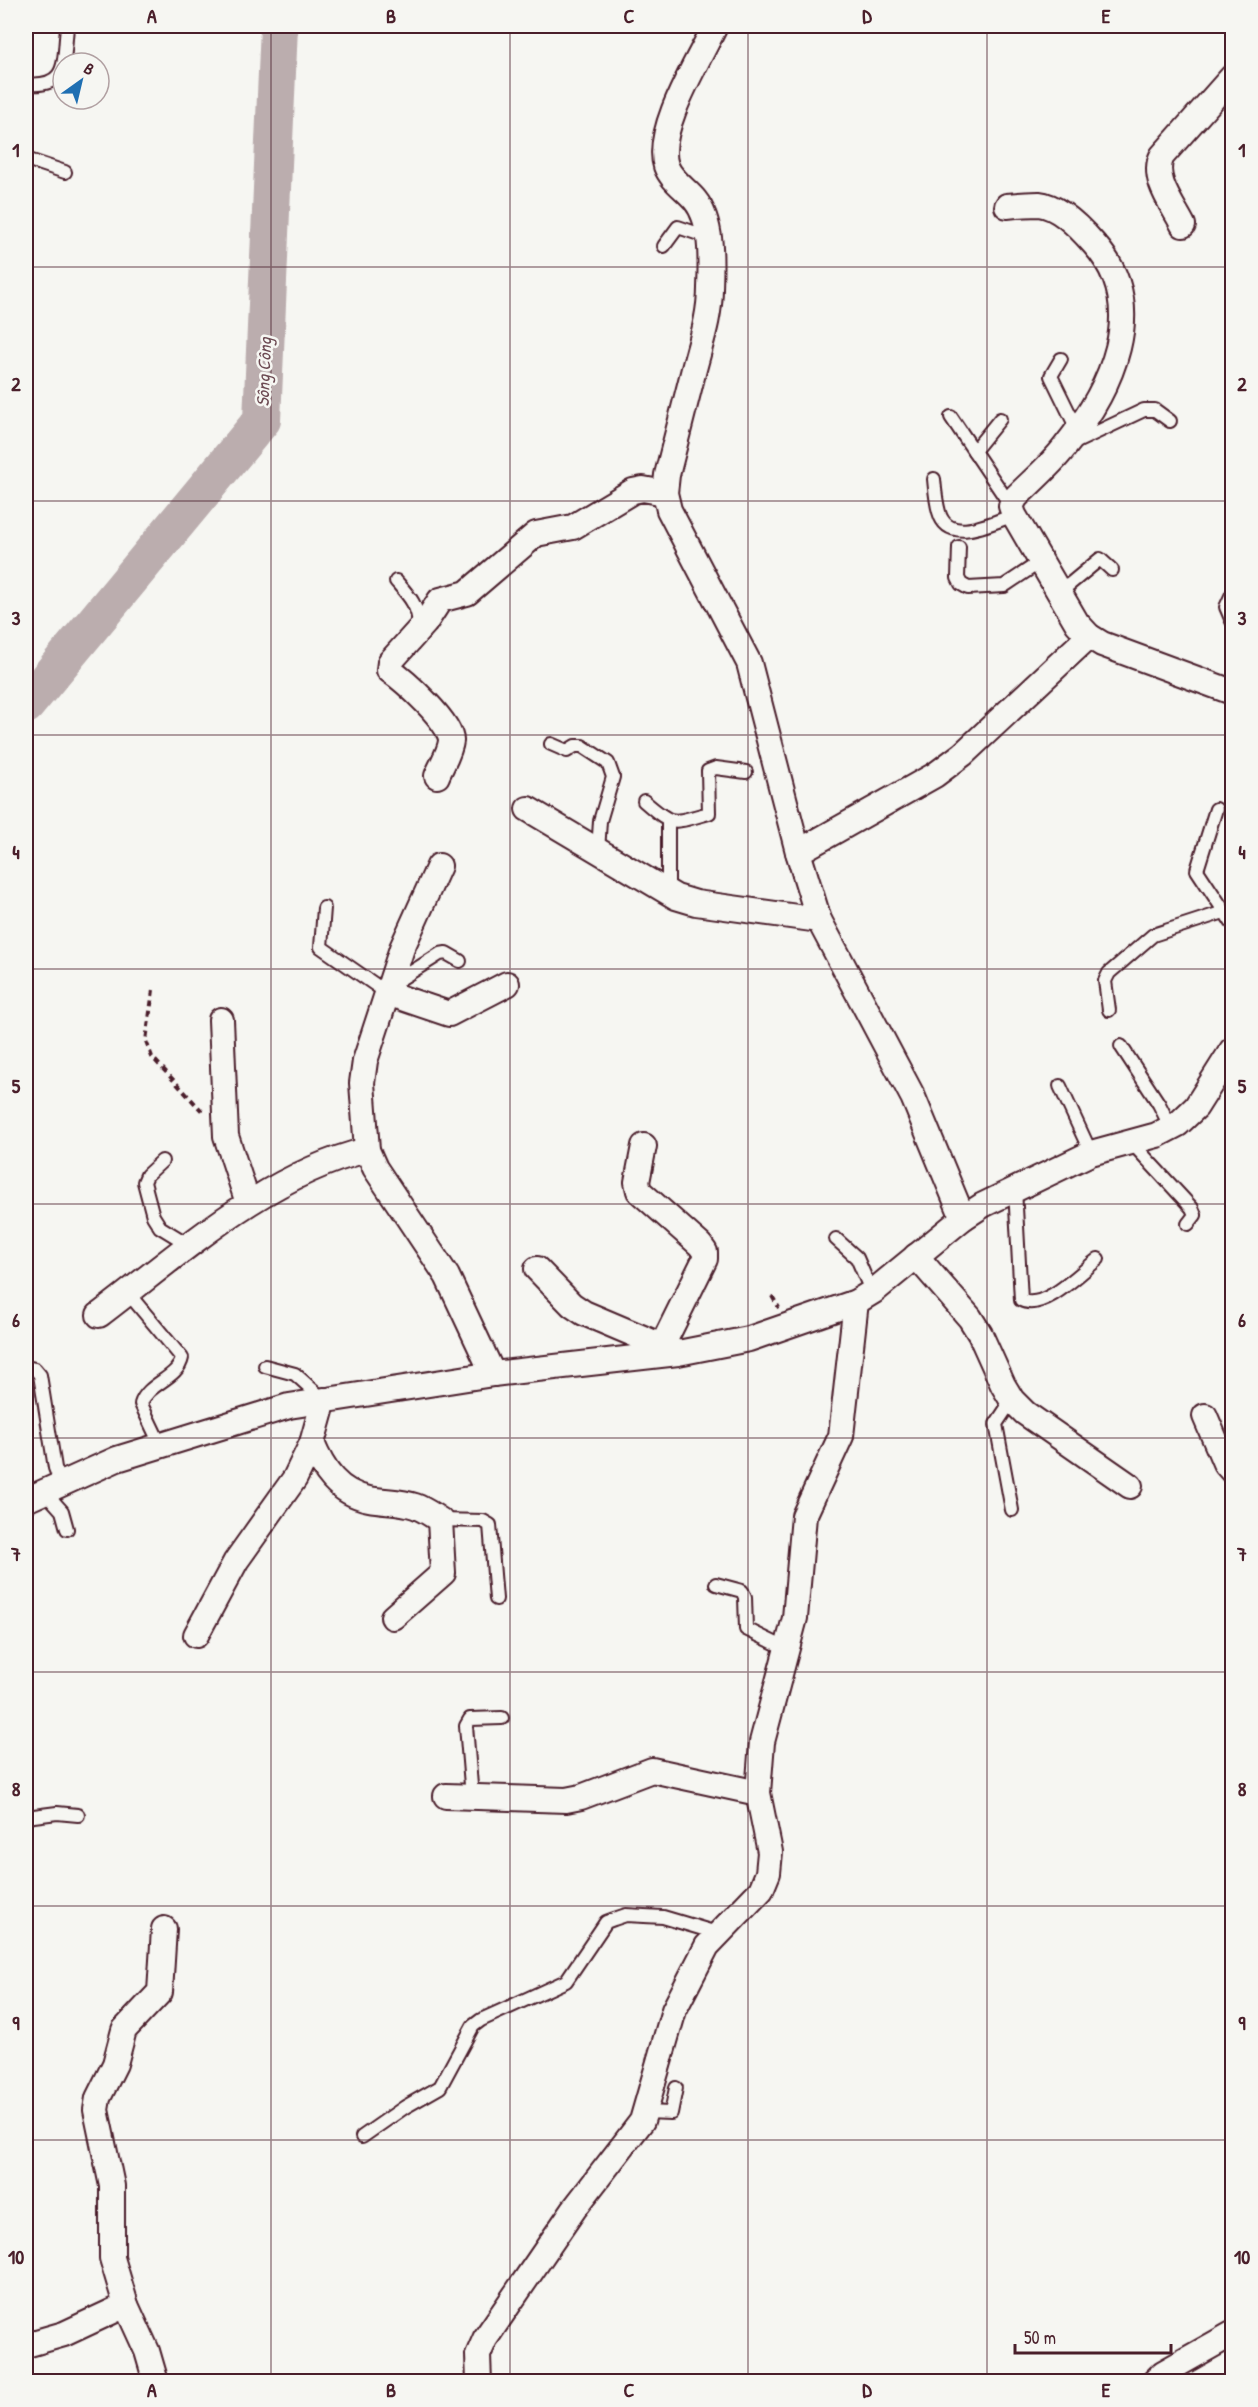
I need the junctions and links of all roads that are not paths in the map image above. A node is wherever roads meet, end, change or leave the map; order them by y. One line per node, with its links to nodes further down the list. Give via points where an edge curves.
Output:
1 (715, 26): 9 (street, via 673,109 664,152 671,175 704,213)
2 (67, 28): 4 (lane, via 57,79 45,86)
3 (1233, 77): 8 (street, via 1156,166)
4 (26, 84)
5 (26, 159): 6 (lane)
6 (65, 172)
7 (1007, 206): 15 (street, via 1041,204 1065,217 1104,255 1118,280 1124,308 1115,360)
8 (1183, 225)
9 (708, 237): 10 (lane, via 678,227); 18 (street, via 709,309)
10 (664, 246)
11 (1060, 359): 15 (lane, via 1051,376)
12 (951, 417): 16 (lane)
13 (1000, 419): 16 (lane)
14 (1170, 421): 15 (lane, via 1155,410 1144,410)
15 (1070, 439): 19 (street)
16 (974, 451): 19 (lane)
17 (934, 479): 19 (lane, via 939,514 954,529 968,531)
18 (665, 493): 27 (street, via 633,491 573,527 536,534 467,593 440,600); 38 (street, via 669,510 749,663)
19 (1013, 511): 21 (street)
20 (959, 548): 21 (lane, via 958,578 968,588 1004,586)
21 (1041, 562): 24 (street)
22 (1113, 570): 24 (lane, via 1100,559)
23 (396, 580): 27 (lane, via 418,610)
24 (1059, 593): 28 (street)
25 (1233, 594): 26 (lane, via 1226,608)
26 (1233, 621)
27 (419, 629): 32 (street, via 390,662 389,670 449,729 451,741)
28 (1089, 636): 29 (street); 38 (street, via 935,776)
29 (1233, 692)
30 (550, 744): 37 (lane, via 567,751 582,746 608,763 613,777 600,821)
31 (746, 772): 36 (lane, via 716,768 708,771 709,813)
32 (437, 776)
33 (644, 801): 36 (lane)
34 (528, 809): 37 (street)
35 (1216, 809): 42 (lane, via 1197,870)
36 (668, 821): 40 (lane)
37 (598, 852): 40 (street)
38 (798, 852): 43 (street)
39 (439, 867): 47 (street, via 402,948)
40 (668, 893): 43 (street, via 696,903)
41 (324, 908): 47 (lane, via 321,947)
42 (1224, 912): 44 (lane); 48 (lane, via 1153,935 1109,973 1105,981)
43 (819, 920): 61 (street, via 913,1097)
44 (1233, 923)
45 (460, 961): 47 (lane, via 446,952)
46 (507, 984): 47 (street, via 449,1014)
47 (389, 989): 56 (street, via 365,1061 362,1083)
48 (1109, 1010)
49 (220, 1020): 60 (street, via 226,1136)
50 (1121, 1046): 53 (lane)
51 (1233, 1050): 53 (street, via 1196,1107)
52 (1060, 1086): 57 (lane)
53 (1171, 1128): 54 (street)
54 (1131, 1142): 57 (street); 62 (lane, via 1192,1208 1195,1215)
55 (644, 1146): 71 (street, via 639,1191 705,1252)
56 (367, 1150): 60 (street, via 331,1161); 74 (street, via 447,1276)
57 (1091, 1153): 59 (street)
58 (162, 1161): 64 (lane, via 144,1182 153,1216 160,1227)
59 (1014, 1189): 61 (street); 66 (lane, via 1021,1300 1029,1304 1044,1301)
60 (248, 1203): 64 (street)
61 (963, 1218): 65 (street)
62 (1188, 1224)
63 (836, 1239): 69 (lane, via 857,1258)
64 (191, 1246): 68 (street)
65 (916, 1256): 69 (street); 76 (street, via 970,1318)
66 (1098, 1259)
67 (537, 1269): 71 (street, via 584,1313)
68 (128, 1293): 70 (street); 79 (lane, via 182,1358 180,1366 149,1391 141,1404)
69 (864, 1298): 71 (street, via 749,1339); 90 (street, via 841,1436 804,1516 798,1601)
70 (99, 1315)
71 (670, 1349): 74 (street)
72 (265, 1366): 75 (lane, via 294,1374)
73 (26, 1367): 82 (lane, via 40,1375 55,1468)
74 (493, 1374): 75 (street)
75 (324, 1400): 78 (street); 79 (street, via 290,1406)
76 (1012, 1400): 81 (street); 83 (lane, via 996,1424)
77 (1205, 1416): 80 (street)
78 (312, 1443): 84 (street, via 322,1466 350,1492 367,1499 418,1507); 89 (street, via 295,1478 236,1561)
79 (161, 1446): 82 (street, via 109,1462)
80 (1230, 1460)
81 (1130, 1486)
82 (44, 1491): 85 (lane, via 62,1511)
83 (1012, 1510)
84 (440, 1520): 87 (lane, via 483,1521 490,1525); 88 (street, via 443,1573)
85 (67, 1529)
86 (716, 1584): 90 (lane, via 742,1591 746,1629)
87 (496, 1599)
88 (393, 1617)
89 (196, 1635)
90 (787, 1649): 92 (street, via 762,1742)
91 (502, 1718): 94 (lane, via 470,1719 466,1726)
92 (758, 1793): 94 (street, via 652,1770 566,1800); 98 (street, via 770,1852 768,1873 754,1898)
93 (446, 1796): 94 (street)
94 (472, 1797)
95 (78, 1815): 96 (lane)
96 (26, 1817)
97 (165, 1929): 102 (street, via 160,1992 124,2030 96,2110 112,2186 112,2258)
98 (717, 1933): 100 (street, via 668,2024); 101 (lane, via 663,1917 627,1915 606,1923 566,1981 473,2026 440,2087)
99 (676, 2088): 100 (lane, via 671,2113)
100 (646, 2112): 106 (street, via 485,2338 478,2355)
101 (362, 2137)
102 (126, 2305): 104 (street, via 64,2334); 105 (street)
103 (1230, 2338): 107 (street, via 1163,2373)
104 (27, 2343)
105 (156, 2382)
106 (479, 2382)
107 (1154, 2382)

